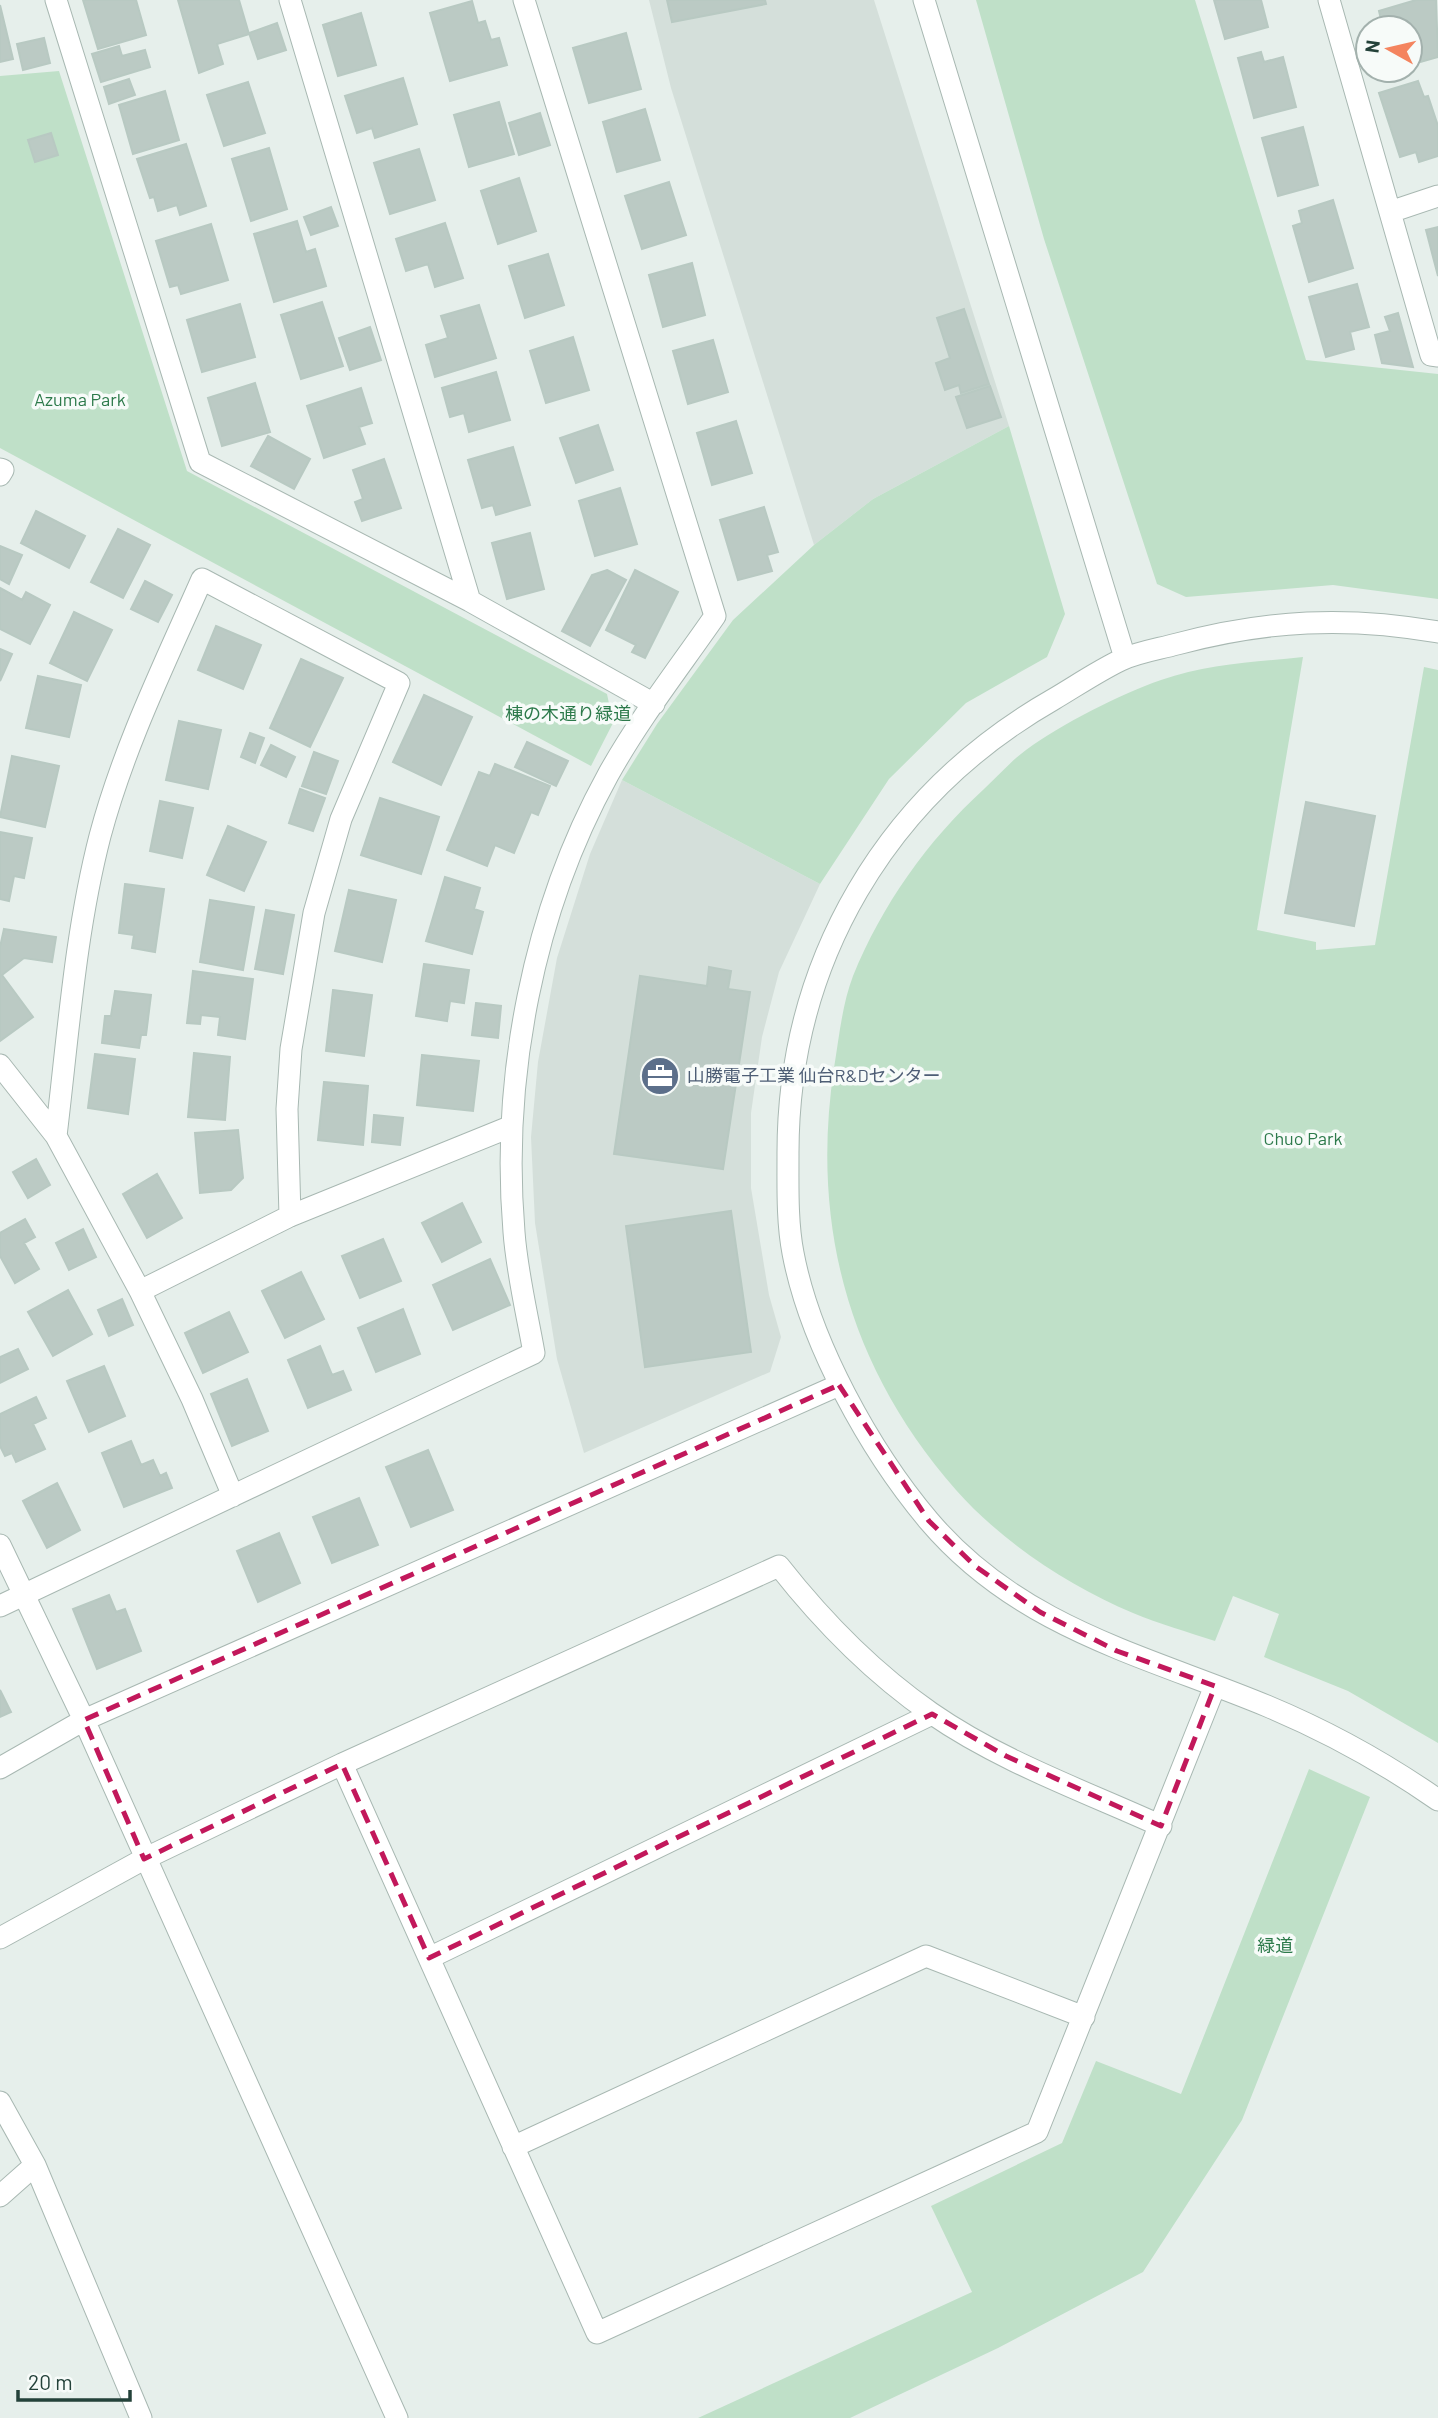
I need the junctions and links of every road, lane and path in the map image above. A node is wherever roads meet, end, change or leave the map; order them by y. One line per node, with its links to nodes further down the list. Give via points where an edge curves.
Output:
1 (56, 0): 11 (street, via 201,461)
2 (290, 0): 11 (street)
3 (524, 0): 14 (street, via 715,616)
4 (924, 0): 13 (street)
5 (1329, 0): 7 (street)
6 (1438, 196): 7 (street)
7 (1390, 212): 8 (street, via 1432,355)
8 (1438, 356)
9 (0, 468): 10 (street)
10 (0, 475)
11 (470, 601): 14 (street)
12 (1438, 632): 13 (street, via 1381,622 1317,621 1202,638)
13 (1125, 658): 20 (street, via 1006,726 923,802 857,891 813,983 787,1103 788,1184 793,1253)
14 (654, 704): 16 (street, via 609,774 558,888 526,1009)
15 (0, 1065): 17 (street)
16 (512, 1126): 18 (street); 21 (street, via 514,1233 534,1353)
17 (56, 1136): 18 (street, via 80,944 100,837 130,741 202,579 399,683 341,819 314,913 291,1049 287,1109); 19 (street)
18 (290, 1216): 19 (street)
19 (141, 1291): 21 (street)
20 (839, 1385): 25 (street, via 929,1521 975,1566 1040,1612 1117,1651); 27 (street)
21 (233, 1496): 23 (street)
22 (0, 1545): 23 (street)
23 (24, 1594): 24 (street); 27 (street)
24 (0, 1606)
25 (1216, 1686): 30 (street, via 1333,1738 1400,1773); 31 (street)
26 (932, 1714): 28 (street, via 860,1658 779,1566); 31 (street, via 1006,1756); 34 (street)
27 (84, 1720): 29 (street); 32 (street)
28 (342, 1764): 32 (street); 34 (street)
29 (0, 1768)
30 (1438, 1800)
31 (1161, 1826): 35 (street)
32 (144, 1859): 33 (street); 41 (street)
33 (0, 1938)
34 (429, 1958): 37 (street)
35 (1084, 2017): 37 (street, via 926,1956); 37 (street, via 1037,2132 597,2333)
36 (0, 2102): 38 (street)
37 (513, 2147)
38 (35, 2165): 39 (street); 40 (street)
39 (0, 2196)
40 (141, 2418)
41 (397, 2418)

